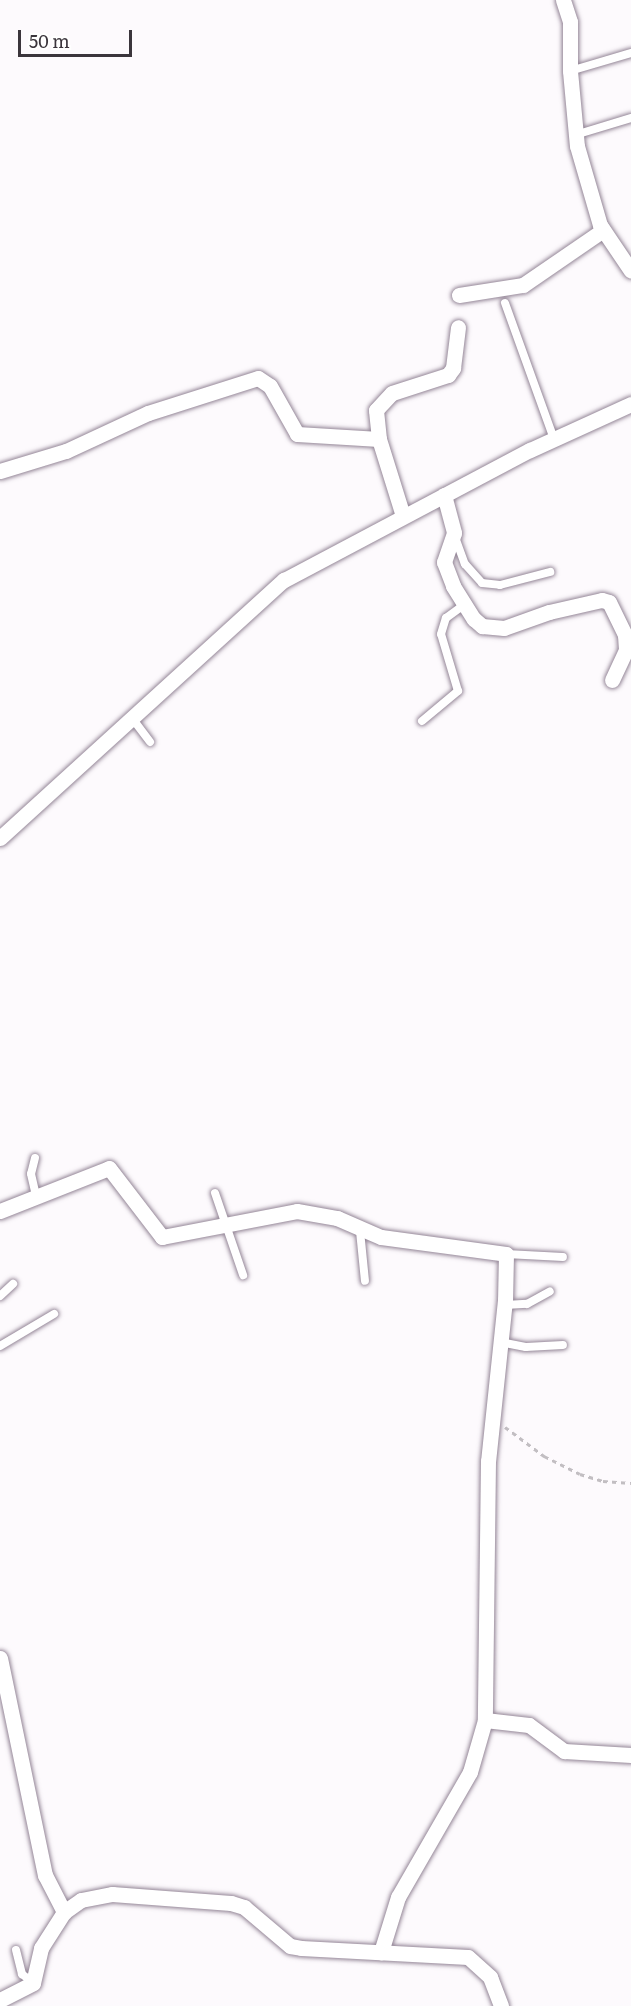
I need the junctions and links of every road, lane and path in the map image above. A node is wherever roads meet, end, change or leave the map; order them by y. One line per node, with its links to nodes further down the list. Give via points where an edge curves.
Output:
1 (563, 0): 3 (street, via 570,22)
2 (631, 52): 3 (lane)
3 (570, 71): 5 (street)
4 (631, 118): 5 (lane)
5 (575, 135): 6 (street)
6 (603, 230): 7 (street); 8 (street, via 523,285)
7 (631, 269)
8 (459, 295)
9 (505, 303): 13 (lane)
10 (458, 327): 12 (street, via 453,368 448,375 382,399 376,410)
11 (631, 404): 13 (street)
12 (379, 439): 14 (street, via 297,434 270,387 258,378 148,413 66,451); 16 (street)
13 (554, 439): 15 (street)
14 (0, 471)
15 (444, 495): 16 (street); 17 (street)
16 (403, 516): 21 (street, via 284,580)
17 (453, 533): 18 (lane, via 465,564 482,583 500,585); 19 (street, via 444,562)
18 (550, 572)
19 (464, 605): 20 (street, via 482,626 491,628 592,602 609,602 625,636 626,650); 22 (lane, via 446,618 441,634 458,691)
20 (612, 680)
21 (132, 718): 23 (lane); 24 (street)
22 (422, 722)
23 (150, 742)
24 (0, 838)
25 (35, 1158): 27 (lane, via 31,1174)
26 (215, 1193): 29 (lane)
27 (36, 1196): 28 (street); 29 (street, via 109,1168 162,1237)
28 (0, 1211)
29 (224, 1225): 30 (street, via 297,1211 337,1218); 33 (lane)
30 (360, 1231): 31 (street); 34 (lane)
31 (506, 1254): 32 (lane); 38 (street)
32 (563, 1257)
33 (243, 1275)
34 (365, 1281)
35 (13, 1284): 37 (lane)
36 (550, 1291): 38 (lane, via 527,1304)
37 (0, 1296)
38 (505, 1305): 40 (street)
39 (54, 1314): 42 (lane)
40 (500, 1342): 41 (lane, via 526,1347); 43 (street)
41 (563, 1345)
42 (0, 1346)
43 (492, 1417): 44 (path, via 544,1456 580,1474); 46 (street)
44 (631, 1483)
45 (0, 1658): 48 (street, via 45,1875)
46 (485, 1720): 47 (street, via 529,1725 564,1751); 50 (street, via 470,1772 398,1897)
47 (631, 1755)
48 (64, 1912): 50 (street, via 81,1900 112,1894 231,1903 244,1907 290,1946); 51 (street, via 41,1948)
49 (16, 1950): 51 (lane, via 22,1974)
50 (381, 1952): 53 (street, via 468,1957 490,1977)
51 (33, 1983): 52 (street)
52 (0, 2000)
53 (501, 2006)

